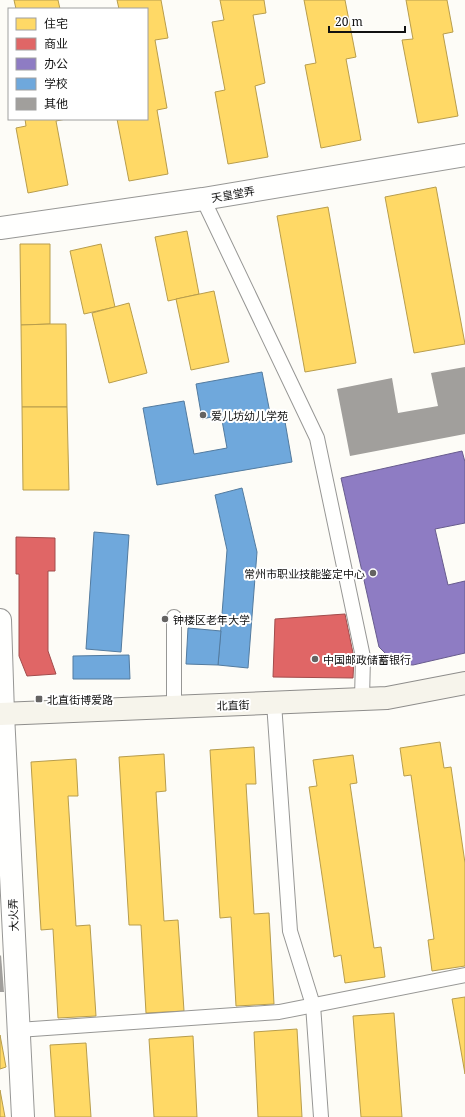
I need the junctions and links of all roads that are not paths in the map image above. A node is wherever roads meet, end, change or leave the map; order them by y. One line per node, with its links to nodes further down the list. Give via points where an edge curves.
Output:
1 (465, 155): 2 (street, 天皇堂弄)
2 (203, 199): 3 (street, 天皇堂弄); 7 (lane, via 317,438 363,657)
3 (0, 228)
4 (174, 616): 9 (lane)
5 (0, 620): 10 (street)
6 (465, 683): 7 (street, 北直街, via 386,698)
7 (362, 699): 8 (street, 北直街)
8 (274, 703): 9 (street, 北直街); 12 (lane, via 290,931)
9 (174, 707): 10 (street, 北直街)
10 (1, 714): 13 (street, 大火弄)
11 (465, 975): 12 (lane)
12 (313, 1006): 13 (lane, via 278,1012); 15 (lane)
13 (18, 1030): 14 (street, 大火弄)
14 (22, 1117)
15 (321, 1117)

